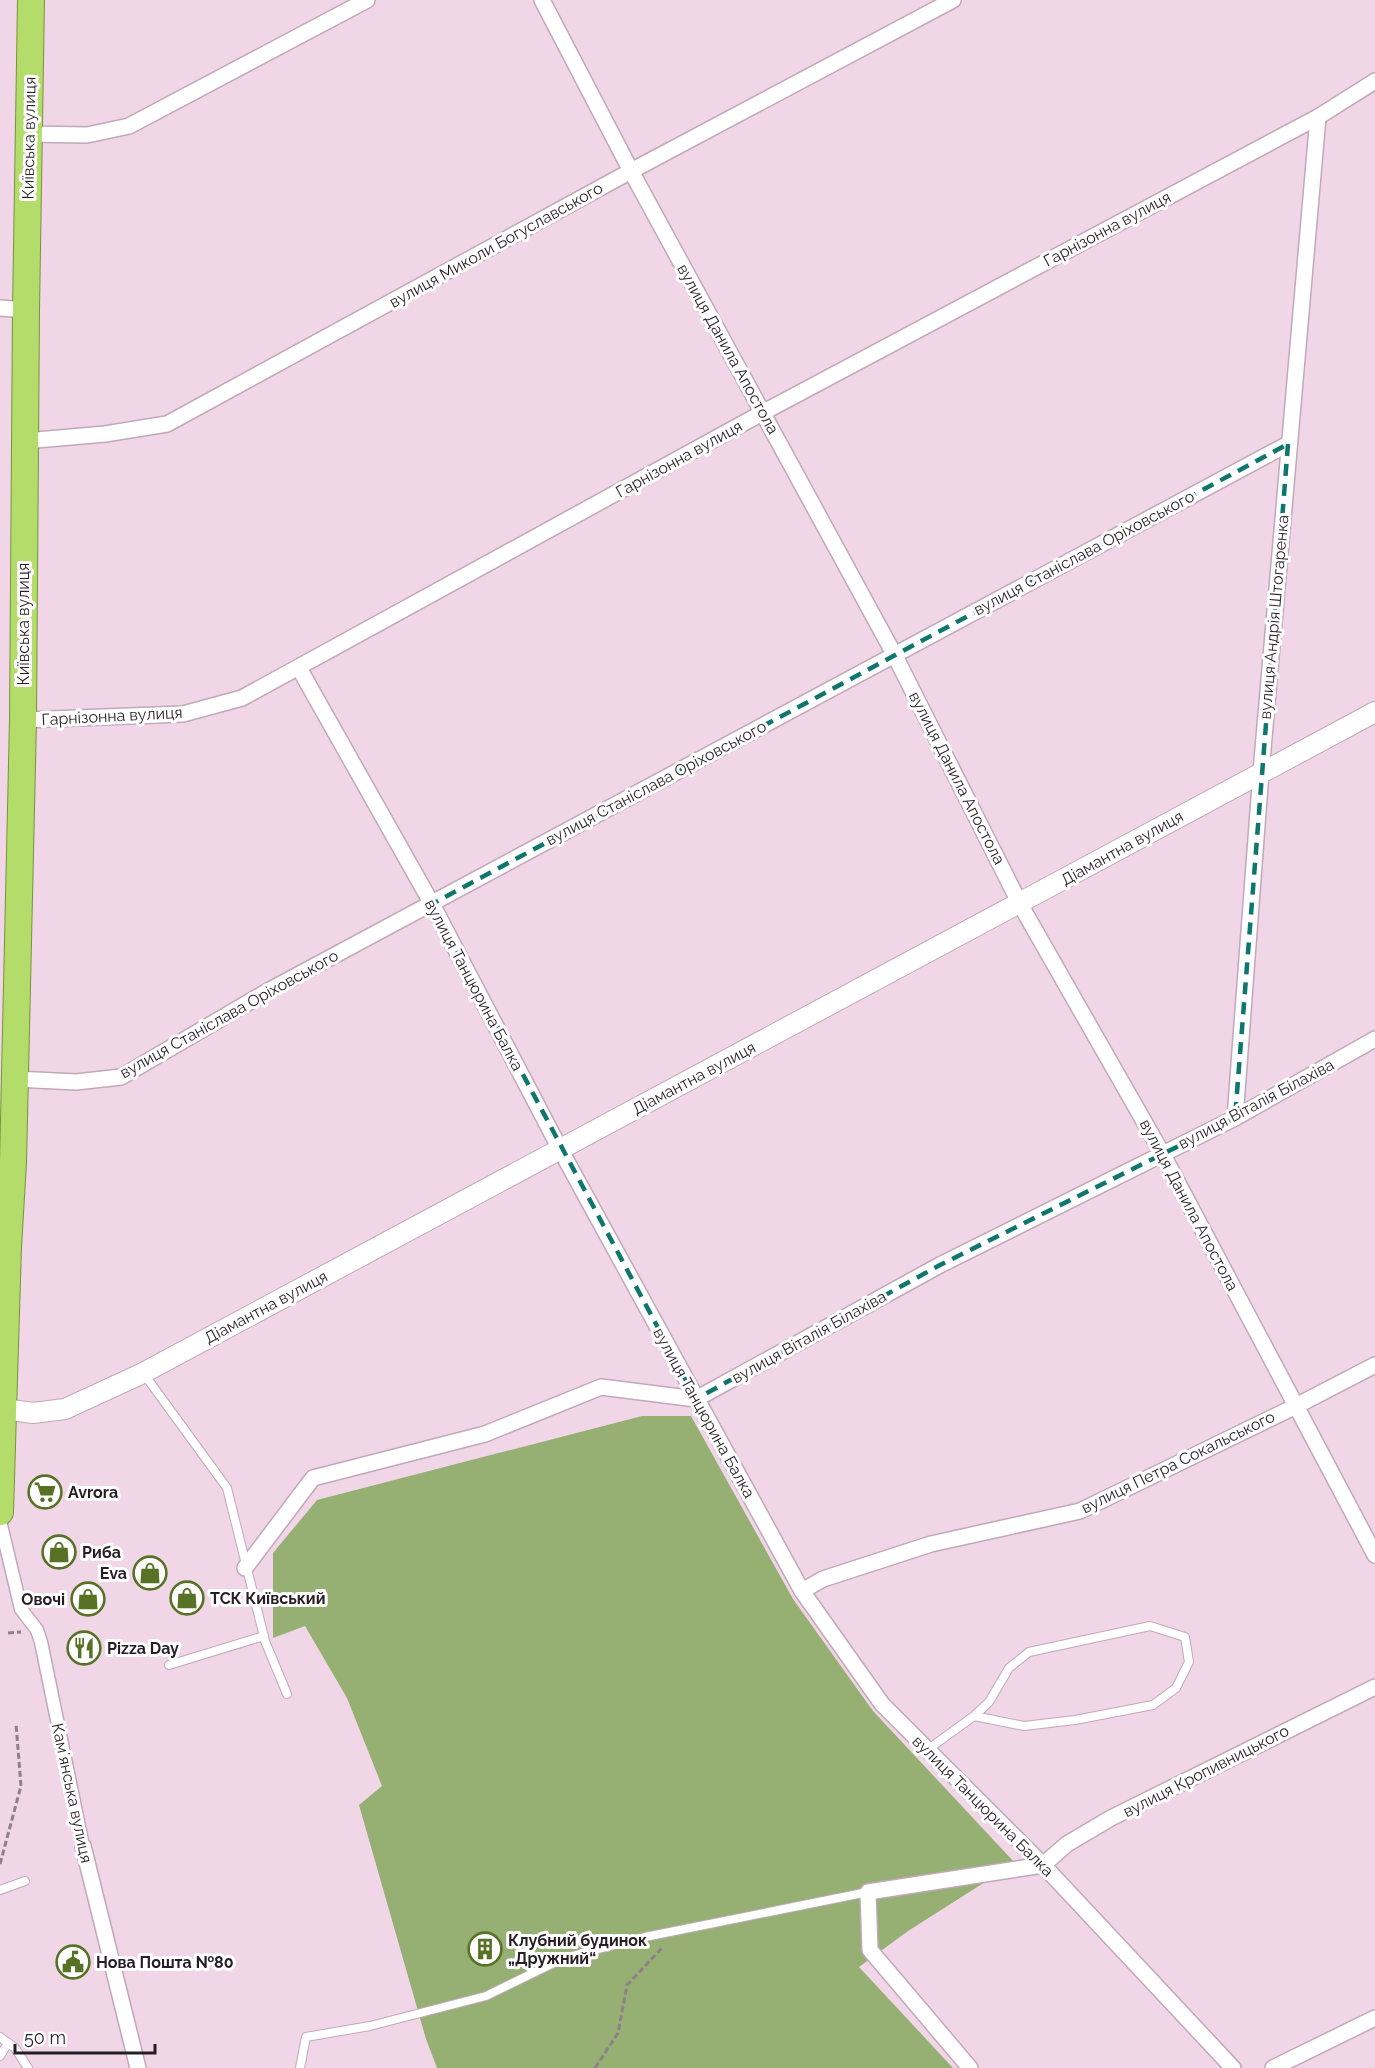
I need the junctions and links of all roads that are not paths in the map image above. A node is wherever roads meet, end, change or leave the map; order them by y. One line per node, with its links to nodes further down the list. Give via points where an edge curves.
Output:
1 (31, 0): 7 (highway, Київська вулиця)
2 (367, 0): 7 (street, via 129,126 87,135)
3 (542, 0): 8 (street, вулиця Данила Апостола)
4 (953, 0): 8 (street, вулиця Миколи Богуславського)
5 (1375, 81): 6 (street, Гарнізонна вулиця)
6 (1318, 117): 11 (street, Гарнізонна вулиця); 13 (street, вулиця Андрія Штогаренка)
7 (29, 134): 10 (highway, Київська вулиця)
8 (631, 171): 11 (street, вулиця Данила Апостола); 12 (street, вулиця Миколи Богуславського, via 167,424)
9 (0, 308): 10 (street)
10 (26, 310): 12 (highway, Київська вулиця)
11 (762, 413): 14 (street, вулиця Данила Апостола); 15 (street, Гарнізонна вулиця)
12 (25, 441): 17 (highway, Київська вулиця)
13 (1288, 444): 14 (street, вулиця Станіслава Оріховського); 18 (street, вулиця Андрія Штогаренка)
14 (894, 654): 19 (street, вулиця Станіслава Оріховського); 20 (street, вулиця Данила Апостола)
15 (299, 668): 17 (street, Гарнізонна вулиця, via 242,698 183,714); 19 (street, вулиця Танцюрина Балка)
16 (1375, 711): 18 (street, Діамантна вулиця)
17 (22, 720): 22 (highway, Київська вулиця)
18 (1261, 772): 20 (street, Діамантна вулиця); 23 (street, вулиця Андрія Штогаренка)
19 (432, 904): 22 (street, вулиця Станіслава Оріховського, via 121,1077 76,1082); 24 (street, вулиця Танцюрина Балка)
20 (1020, 904): 24 (street, Діамантна вулиця); 25 (street, вулиця Данила Апостола)
21 (1375, 1039): 23 (street, вулиця Віталія Білахіва)
22 (15, 1079): 26 (highway, Київська вулиця)
23 (1235, 1118): 25 (street, вулиця Віталія Білахіва)
24 (560, 1149): 29 (street, Діамантна вулиця); 30 (street, вулиця Танцюрина Балка)
25 (1162, 1153): 30 (street, вулиця Віталія Білахіва, via 940,1265); 31 (street, вулиця Данила Апостола)
26 (8, 1247): 27 (highway, Київська вулиця); 32 (highway, Київська вулиця)
27 (0, 1273)
28 (1375, 1365): 31 (street, вулиця Петра Сокальського)
29 (143, 1372): 32 (street, Діамантна вулиця, via 65,1409 33,1413); 36 (lane, via 227,1488)
30 (696, 1399): 36 (street, via 601,1387 484,1434 313,1478); 37 (street, вулиця Танцюрина Балка)
31 (1296, 1406): 35 (street, вулиця Данила Апостола); 37 (street, вулиця Петра Сокальського, via 1080,1511 931,1544 823,1579)
32 (4, 1409): 33 (highway, Київська вулиця)
33 (0, 1512)
34 (0, 1521): 44 (street, Камʼянська вулиця, via 21,1609 41,1642)
35 (1375, 1554)
36 (246, 1568): 38 (lane)
37 (802, 1591): 43 (street, вулиця Танцюрина Балка, via 882,1704)
38 (264, 1636): 39 (lane); 41 (lane)
39 (169, 1665)
40 (1375, 1687): 45 (street, вулиця Кропивницького, via 1112,1818 1067,1844)
41 (287, 1694)
42 (974, 1716): 42 (lane, via 989,1702 1009,1668 1029,1652 1150,1626 1185,1637 1190,1662 1176,1688 1153,1705 1024,1726); 43 (lane)
43 (927, 1750): 45 (street, вулиця Танцюрина Балка)
44 (83, 1846): 54 (street, Камʼянська вулиця)
45 (1043, 1865): 48 (street); 57 (street, вулиця Танцюрина Балка)
46 (25, 1881): 47 (lane)
47 (0, 1890)
48 (868, 1893): 55 (lane, via 564,1958 486,1996 370,2026 306,2037); 56 (street, via 870,1950)
49 (1375, 2018): 58 (street)
50 (0, 2037): 51 (lane)
51 (8, 2043): 52 (lane); 53 (lane)
52 (0, 2056)
53 (28, 2068)
54 (138, 2068)
55 (300, 2068)
56 (970, 2068)
57 (1233, 2068)
58 (1273, 2068)

